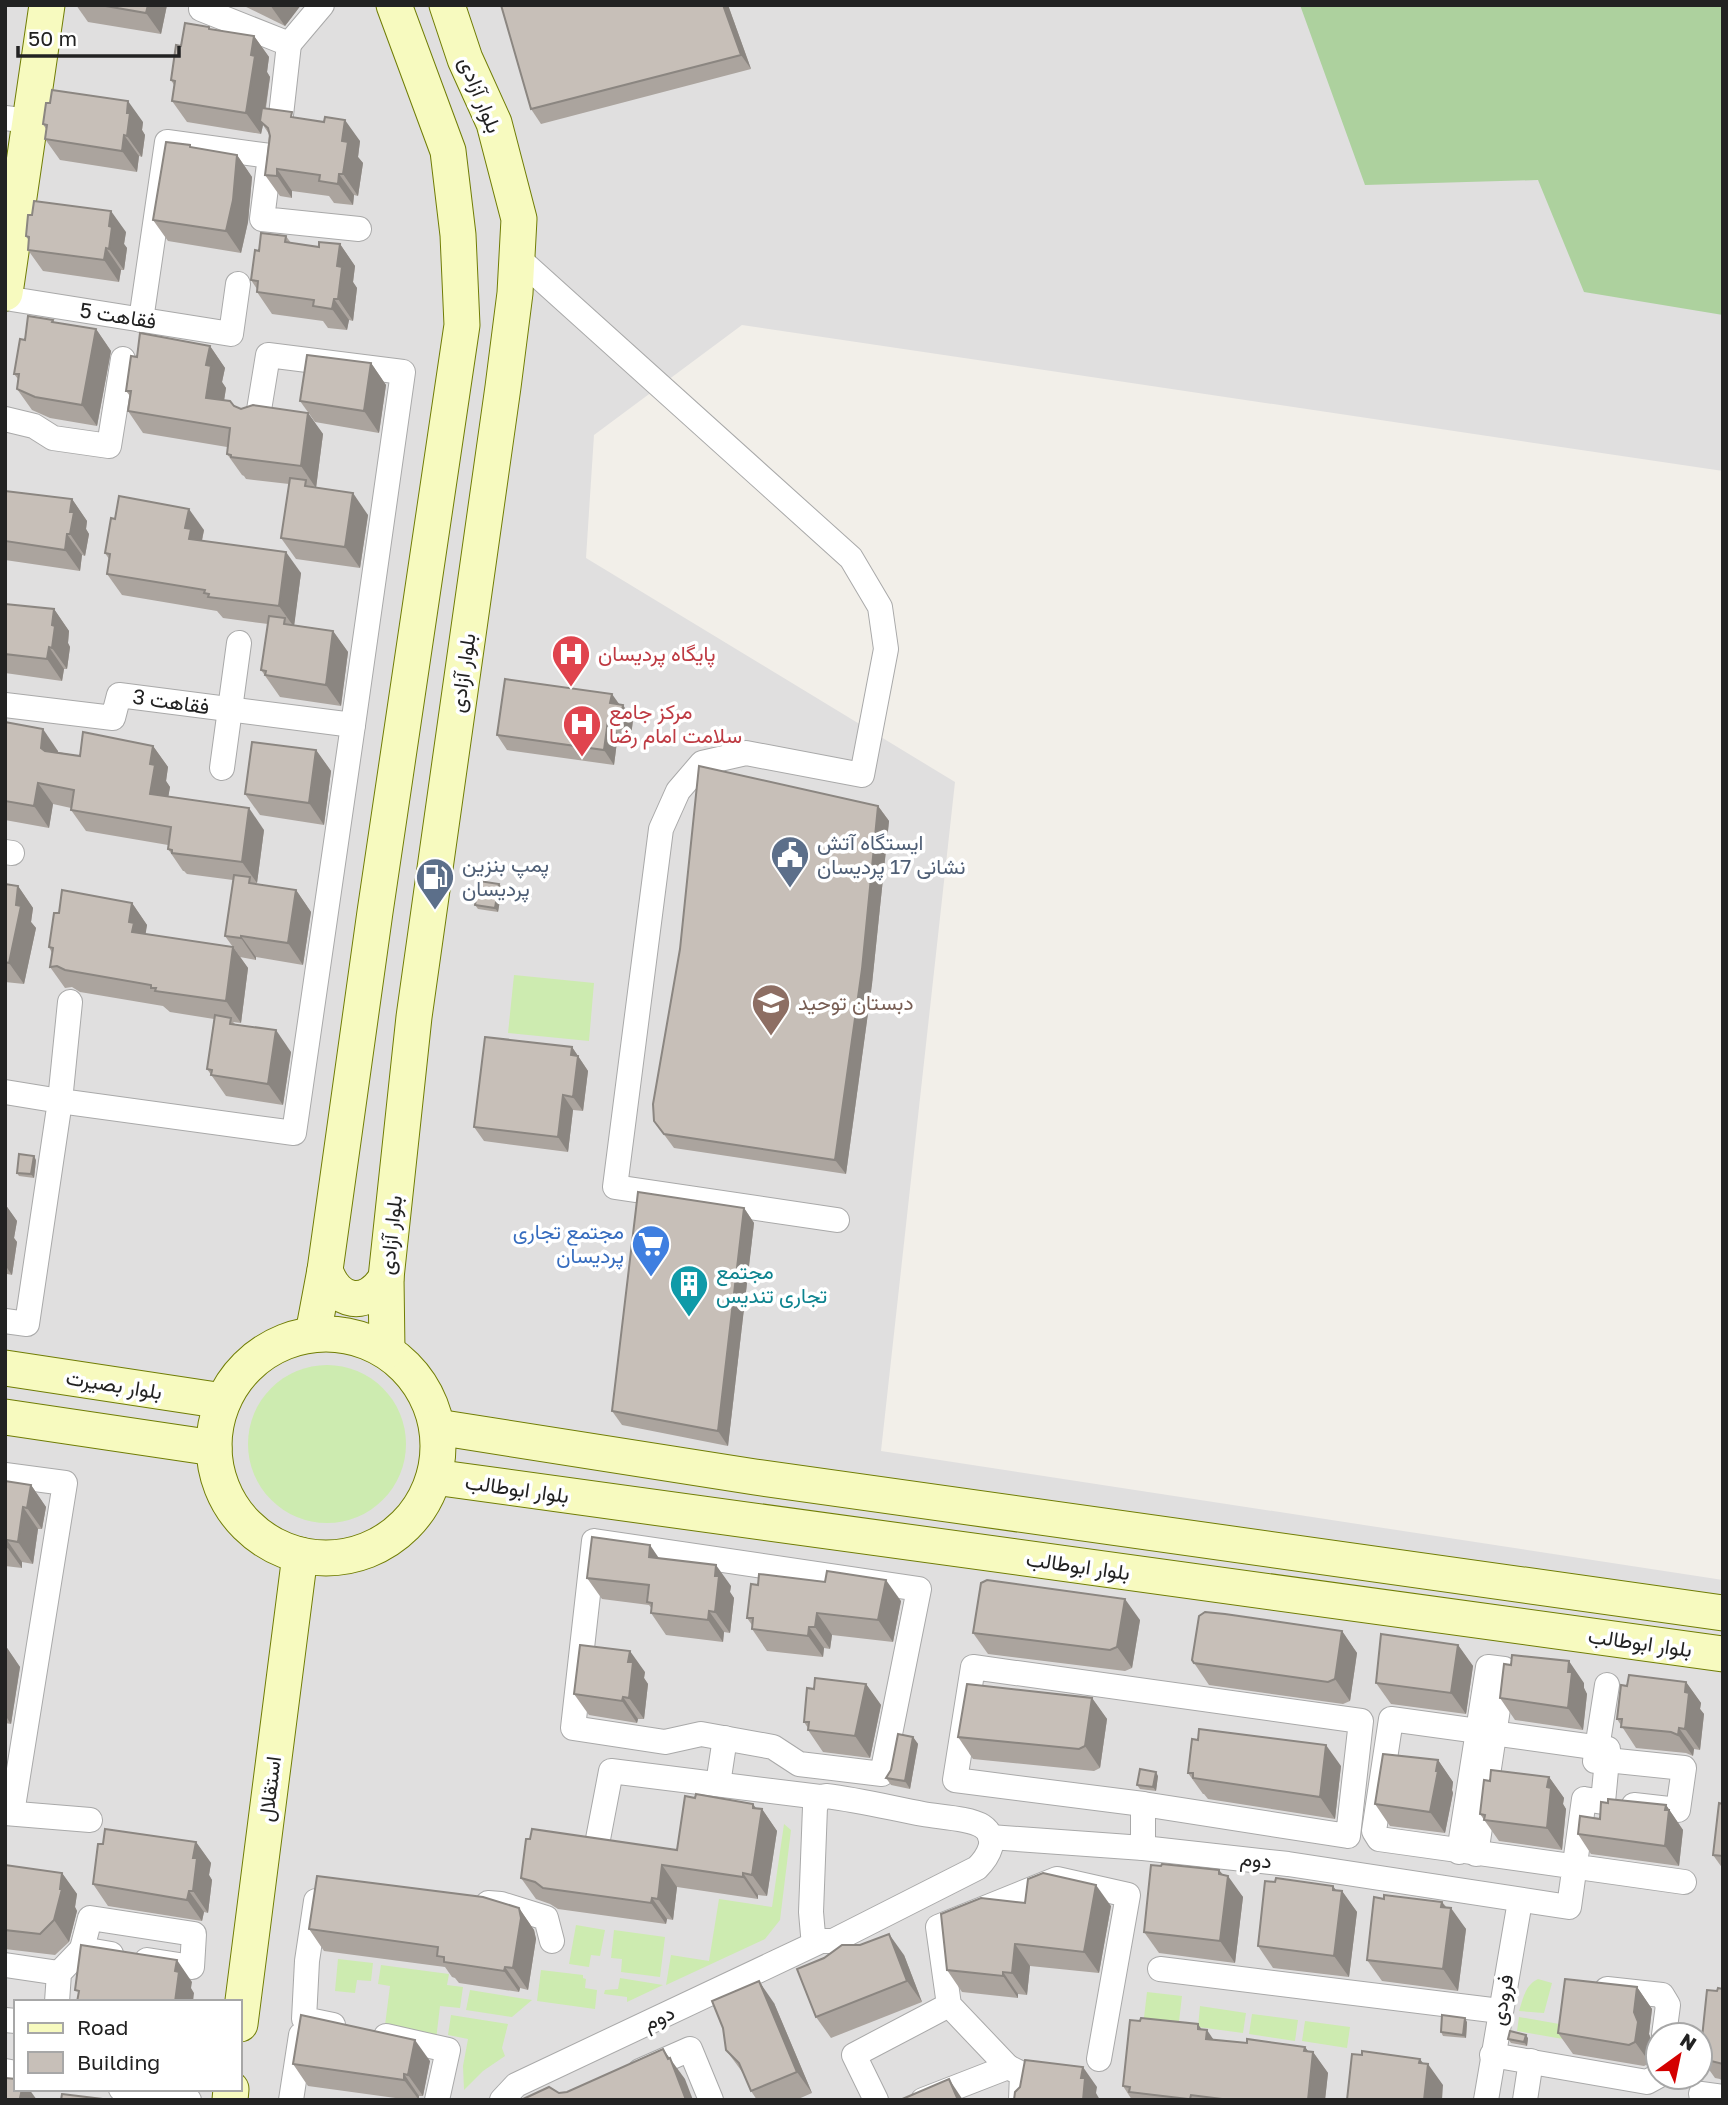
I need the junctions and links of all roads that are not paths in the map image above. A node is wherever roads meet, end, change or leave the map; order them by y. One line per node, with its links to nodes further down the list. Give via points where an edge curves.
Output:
1 (47, 5): 8 (main road)
2 (202, 5): 6 (street, via 201,9)
3 (323, 5): 6 (street)
4 (394, 5): 26 (main road, via 448,151 462,325)
5 (447, 5): 10 (main road, بلوار آزادی, via 494,123 519,219)
6 (289, 44): 7 (street)
7 (281, 115)
8 (18, 120): 12 (main road)
9 (359, 229): 13 (street, via 262,219 270,156 167,142)
10 (517, 257): 25 (street, via 851,558 880,607 886,649 862,775 746,753 702,763 678,791 661,829 615,1187); 27 (main road, بلوار آزادی, via 503,387 414,1017)
11 (238, 284): 13 (street, فقاهت 5, via 230,334)
12 (5, 295): 13 (street, فقاهت 5)
13 (141, 320)
14 (123, 359): 16 (street, via 109,446 52,438 34,425)
15 (258, 416): 20 (street, via 268,355 403,372)
16 (5, 419)
17 (239, 643): 19 (street)
18 (5, 705): 19 (street, فقاهت 3, via 113,718 119,695)
19 (230, 710): 20 (street); 21 (street)
20 (353, 725): 24 (street, via 294,1133)
21 (222, 768)
22 (70, 1002): 24 (street)
23 (5, 1092): 24 (street)
24 (60, 1101): 28 (street, via 27,1324)
25 (837, 1220)
26 (325, 1270): 27 (main road, via 339,1294 353,1299 379,1290); 29 (main road)
27 (386, 1278): 30 (main road, بلوار آزادی)
28 (5, 1321)
29 (313, 1334): 30 (main road, via 352,1336); 32 (main road, via 285,1341 259,1355 238,1376)
30 (387, 1351): 34 (main road, via 411,1372 428,1398)
31 (5, 1368): 32 (main road, بلوار بصیرت)
32 (223, 1401): 35 (main road)
33 (5, 1417): 35 (main road)
34 (437, 1427): 37 (main road); 39 (main road, بلوار ابوطالب, via 755,1477)
35 (214, 1448): 38 (main road, via 218,1477 230,1504 249,1527 272,1544)
36 (5, 1475): 44 (street, via 65,1483)
37 (434, 1477): 38 (main road, via 420,1508 397,1533 368,1550 334,1558); 40 (main road, بلوار ابوطالب)
38 (300, 1555): 70 (main road, استقلال)
39 (1723, 1613)
40 (1723, 1654)
41 (1607, 1685): 45 (street)
42 (1486, 1732): 45 (street); 55 (street); 55 (street, via 1391,1719 1374,1831 1379,1839)
43 (725, 1738): 43 (street, via 773,1747 799,1764 882,1774 919,1589 594,1541 573,1728 665,1742 701,1734); 46 (street)
44 (13, 1754): 50 (street)
45 (1602, 1754): 48 (street); 48 (street, via 1684,1768 1678,1810)
46 (718, 1784): 47 (street); 53 (street, via 611,1771)
47 (820, 1797): 52 (street, via 960,1820 983,1826); 62 (street, via 815,1807 810,1912 813,1935)
48 (1596, 1801): 56 (street, via 1584,1799)
49 (1143, 1804): 49 (street, via 955,1780 973,1667 1361,1721 1348,1836); 54 (street)
50 (8, 1813): 51 (street)
51 (90, 1820)
52 (990, 1837): 54 (street, دوم); 62 (street, دوم, via 991,1847 977,1868 840,1938)
53 (598, 1839)
54 (1143, 1848): 60 (street, دوم, via 1288,1864)
55 (1467, 1853): 56 (street)
56 (1574, 1868): 57 (street); 60 (street, دوم, via 1569,1907)
57 (1684, 1882)
58 (332, 1883): 72 (street, via 319,1881)
59 (462, 1899): 61 (street, via 501,1904 546,1918)
60 (1520, 1901): 71 (street, فرودی)
61 (552, 1941)
62 (821, 1941): 84 (street, دوم, via 516,2085)
63 (82, 1949): 66 (street)
64 (5, 1965): 66 (street)
65 (1160, 1969): 71 (street)
66 (59, 1973): 68 (street)
67 (1579, 1986): 73 (street, via 1662,1995 1668,2006)
68 (57, 2000)
69 (949, 2004): 75 (street, via 938,1927 1057,1879 1128,1895); 77 (street); 86 (street, via 854,2055)
70 (242, 2008)
71 (1500, 2011): 74 (street, فرودی)
72 (304, 2019): 82 (street); 83 (street, via 448,2050)
73 (1666, 2021)
74 (1492, 2054): 76 (street); 89 (street, فرودی)
75 (1099, 2059)
76 (1531, 2062): 78 (street); 90 (street)
77 (1008, 2067): 87 (street); 88 (street, via 1022,2074)
78 (1644, 2081)
79 (614, 2083): 85 (street, via 690,2049)
80 (133, 2091): 81 (street)
81 (189, 2100)
82 (291, 2100)
83 (437, 2100)
84 (502, 2100)
85 (711, 2100)
86 (876, 2100)
87 (923, 2100)
88 (1021, 2100)
89 (1486, 2100)
90 (1525, 2100)

